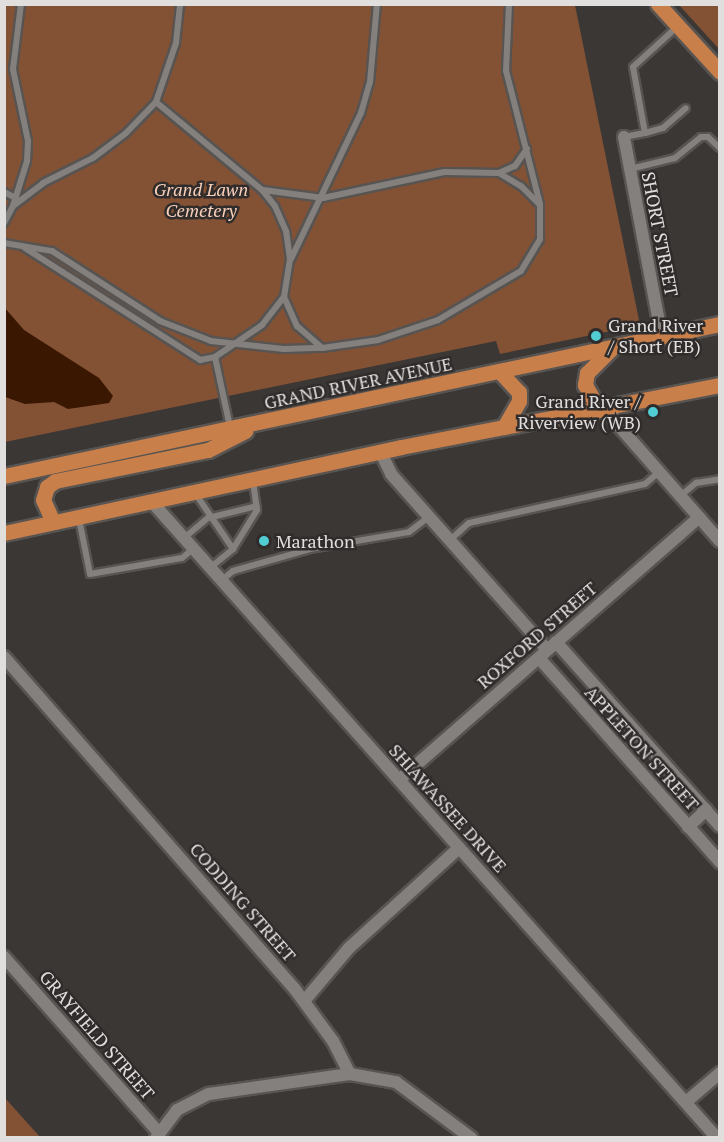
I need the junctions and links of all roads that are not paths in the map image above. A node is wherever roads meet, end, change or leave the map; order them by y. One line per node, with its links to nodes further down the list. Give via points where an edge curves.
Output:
1 (21, 4): 7 (lane)
2 (180, 4): 10 (lane, via 176,43)
3 (377, 4): 21 (lane, via 370,82 361,113)
4 (509, 4): 15 (lane, via 506,71)
5 (658, 4): 6 (main road)
6 (678, 26): 9 (main road); 12 (lane, via 633,67)
7 (13, 69): 8 (lane); 20 (lane, via 28,141 27,161)
8 (4, 70)
9 (720, 72)
10 (156, 102): 18 (lane); 23 (lane, via 126,133 93,158 43,183)
11 (686, 108): 12 (lane, via 663,128)
12 (645, 133): 13 (lane)
13 (624, 137): 16 (street, SHORT STREET)
14 (720, 148): 16 (lane, via 708,136 701,137 685,153)
15 (527, 149): 17 (lane, via 514,166); 22 (lane)
16 (629, 169): 30 (street, SHORT STREET)
17 (499, 173): 21 (lane, via 444,172); 22 (lane)
18 (262, 190): 21 (lane); 27 (lane, via 275,206 286,231)
19 (4, 192): 20 (lane)
20 (16, 198): 23 (lane)
21 (323, 198): 27 (lane)
22 (540, 204): 32 (lane, via 540,239 521,271 492,292 438,320 378,339)
23 (13, 206): 24 (lane)
24 (4, 223)
25 (4, 243): 26 (lane)
26 (22, 245): 31 (lane, via 52,250 169,325 211,341); 34 (lane, via 186,354 201,360)
27 (290, 259): 28 (lane)
28 (284, 297): 31 (lane, via 262,325); 32 (lane, via 297,326)
29 (720, 324): 30 (main road, GRAND RIVER AVENUE)
30 (662, 338): 33 (main road, GRAND RIVER AVENUE)
31 (234, 344): 32 (lane); 34 (lane)
32 (322, 348)
33 (611, 349): 35 (main road, GRAND RIVER AVENUE); 37 (main road, via 587,373 585,386)
34 (215, 357): 40 (lane)
35 (501, 373): 38 (main road, GRAND RIVER AVENUE); 39 (main road, via 519,392 519,401)
36 (720, 385): 37 (main road)
37 (603, 409): 39 (main road); 42 (street)
38 (264, 422): 40 (main road, GRAND RIVER AVENUE); 54 (main road, via 208,450 55,481 47,487 44,501)
39 (504, 427): 41 (main road)
40 (230, 429): 43 (main road, GRAND RIVER AVENUE)
41 (380, 451): 44 (main road); 51 (street, APPLETON STREET, via 391,474)
42 (659, 472): 47 (street); 57 (lane, via 645,484 469,523)
43 (4, 476)
44 (253, 479): 46 (main road); 49 (lane)
45 (720, 479): 47 (lane, via 696,483)
46 (195, 492): 48 (main road); 53 (lane)
47 (680, 496): 52 (street)
48 (152, 502): 50 (main road); 56 (street, SHIAWASSEE DRIVE)
49 (257, 506): 53 (lane); 60 (lane)
50 (78, 517): 54 (main road); 59 (lane, via 90,574 182,558)
51 (429, 517): 57 (street, APPLETON STREET); 62 (lane, via 409,532 310,549 233,571)
52 (699, 517): 58 (street); 63 (street, ROXFORD STREET)
53 (208, 518): 56 (lane); 60 (lane)
54 (53, 522): 55 (main road)
55 (4, 533)
56 (184, 538): 59 (street, SHIAWASSEE DRIVE)
57 (450, 540): 63 (street, APPLETON STREET)
58 (720, 541)
59 (193, 548): 61 (street, SHIAWASSEE DRIVE)
60 (233, 549): 61 (lane)
61 (210, 568): 62 (street, SHIAWASSEE DRIVE)
62 (222, 580): 65 (street, SHIAWASSEE DRIVE)
63 (547, 650): 65 (street, ROXFORD STREET); 66 (street, APPLETON STREET); 68 (street, APPLETON STREET)
64 (4, 657): 72 (street, CODDING STREET)
65 (399, 780): 69 (street, SHIAWASSEE DRIVE)
66 (706, 810): 67 (street, APPLETON STREET); 68 (street)
67 (720, 826)
68 (688, 827): 70 (street, APPLETON STREET)
69 (459, 848): 72 (street, via 345,952); 75 (street, SHIAWASSEE DRIVE)
70 (720, 862)
71 (4, 957): 76 (street, GRAYFIELD STREET)
72 (305, 1000): 74 (street, CODDING STREET)
73 (720, 1073): 75 (street)
74 (350, 1074): 76 (street, via 208,1095 177,1110); 77 (street, via 396,1083)
75 (686, 1102): 78 (street, SHIAWASSEE DRIVE)
76 (158, 1135)
77 (471, 1137)
78 (717, 1137)

